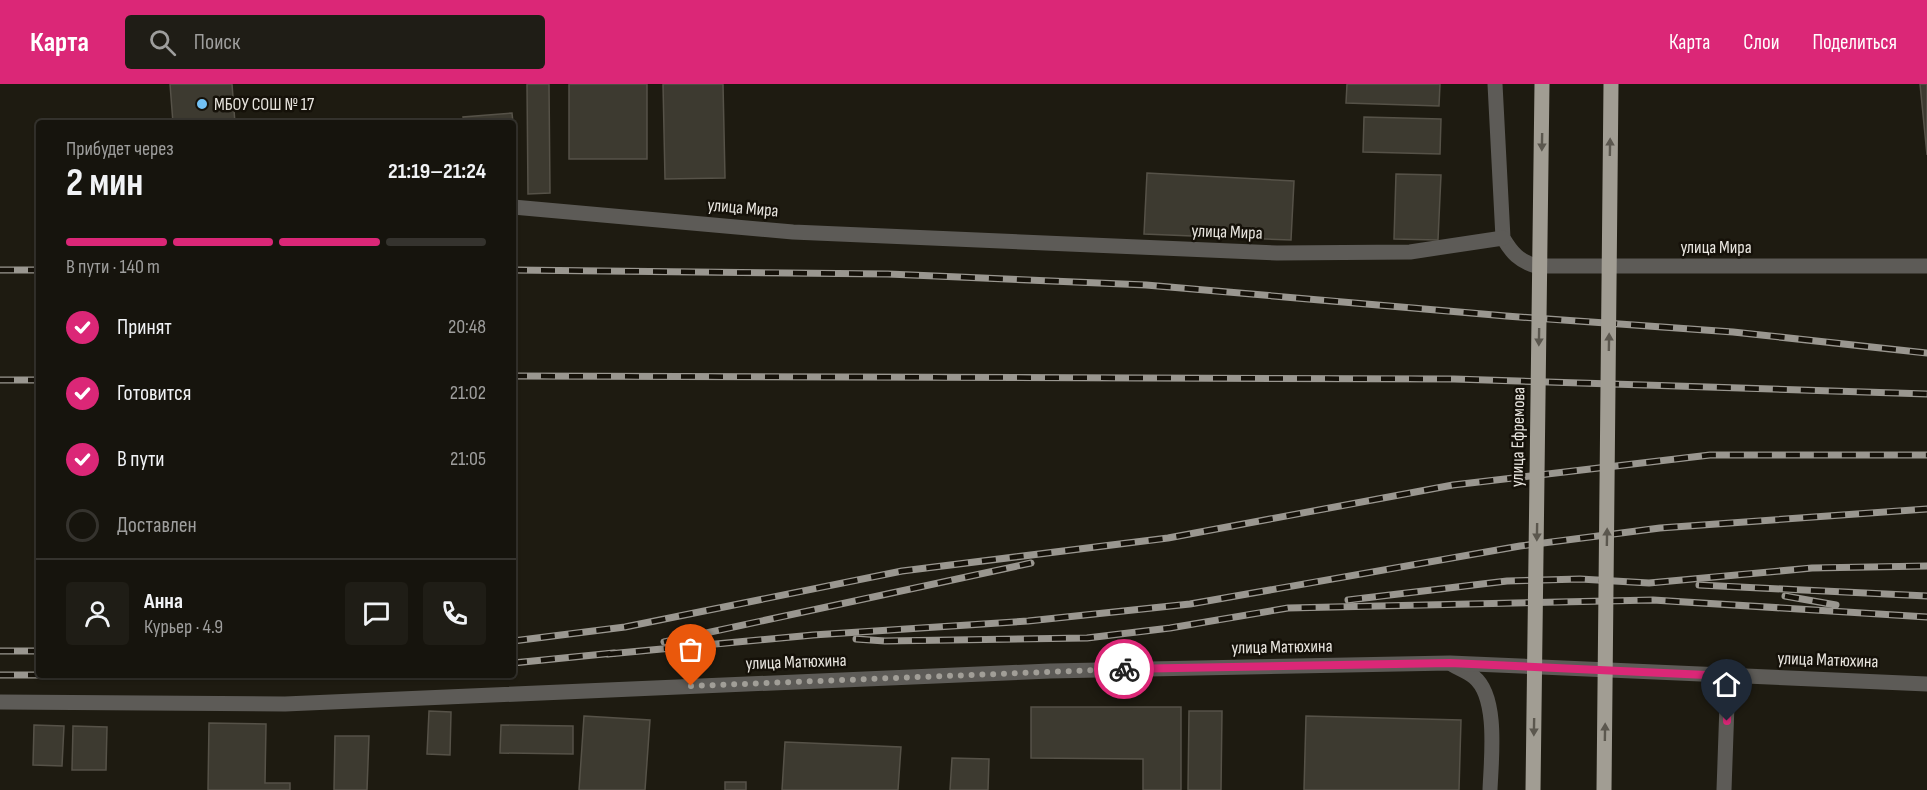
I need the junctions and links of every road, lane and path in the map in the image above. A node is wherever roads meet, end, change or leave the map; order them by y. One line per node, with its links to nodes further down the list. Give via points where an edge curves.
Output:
1 (1495, 84): 5 (street)
2 (1542, 84): 12 (main road, улица Ефремова, one-way to 12, bridge)
3 (1611, 84): 13 (main road, one-way to 3, bridge)
4 (516, 207): 5 (street, улица Мира, via 793,232 1277,253 1410,252)
5 (1503, 237): 6 (street, улица Мира, via 1523,262 1536,266)
6 (1927, 266)
7 (1450, 663): 8 (street, улица Матюхина); 10 (street, улица Матюхина, via 1050,671 285,704); 11 (street, via 1475,678 1487,699 1491,718)
8 (1728, 676): 9 (street, улица Матюхина); 14 (street)
9 (1927, 684)
10 (0, 702)
11 (1490, 790)
12 (1533, 790)
13 (1604, 790)
14 (1724, 790)

